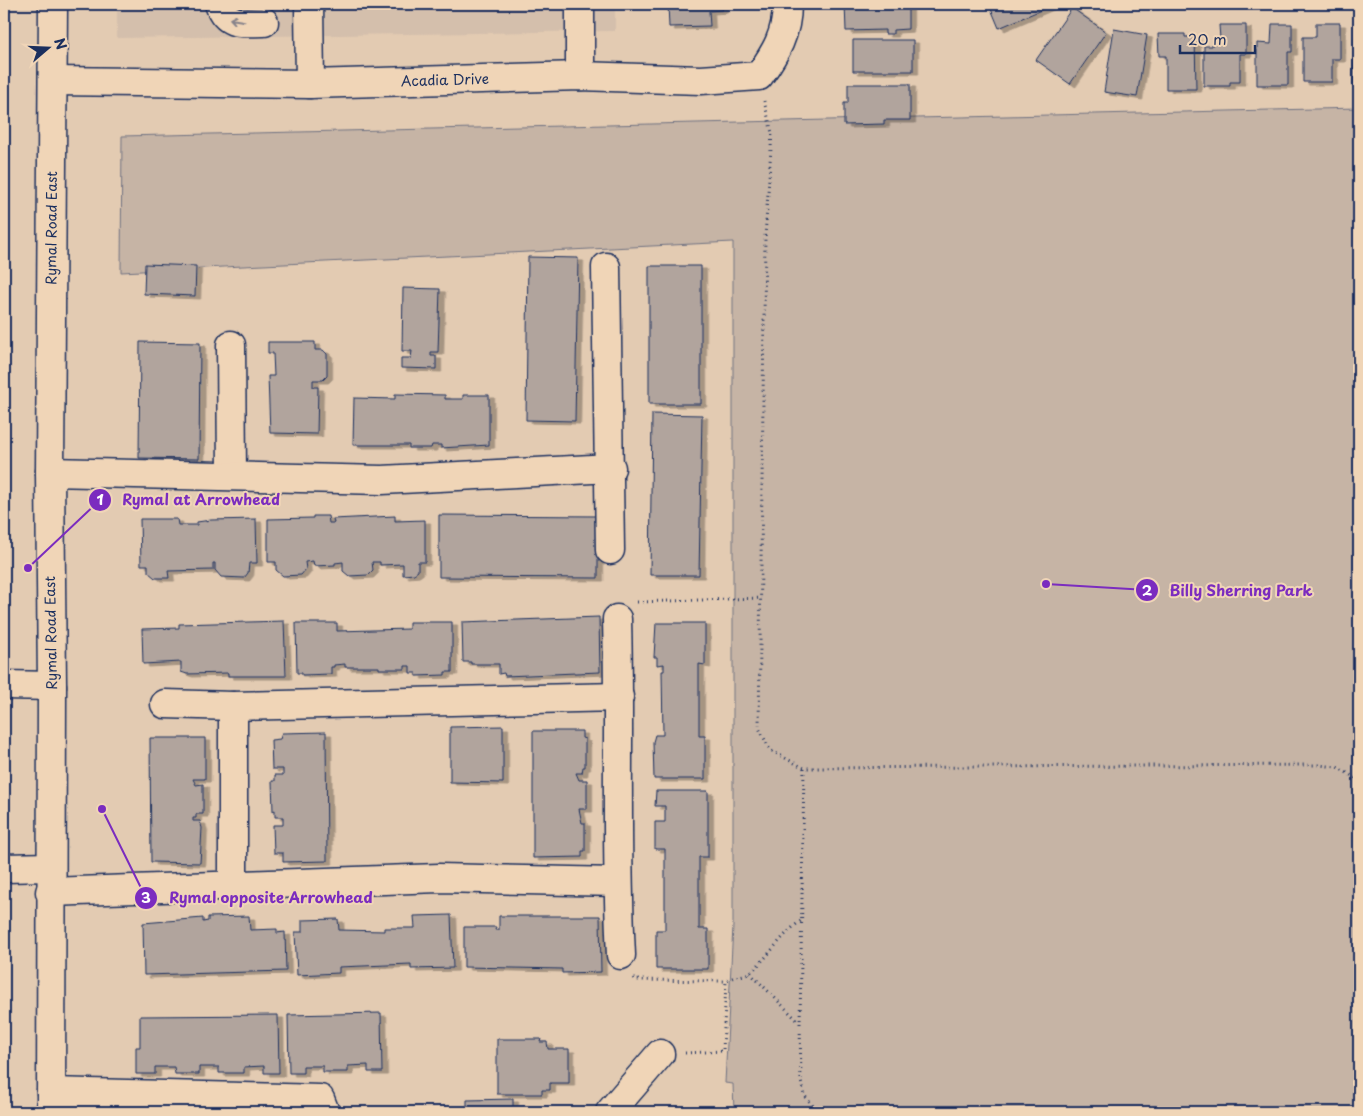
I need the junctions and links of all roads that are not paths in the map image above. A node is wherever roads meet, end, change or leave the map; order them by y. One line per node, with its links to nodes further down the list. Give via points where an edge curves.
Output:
1 (53, 4): 8 (main road, Rymal Road East)
2 (219, 4): 6 (main road, one-way to 2, via 232,21 222,14)
3 (309, 4): 9 (main road)
4 (580, 4): 7 (main road)
5 (787, 4): 7 (main road, Acadia Drive, via 787,18 777,51 759,76 702,80)
6 (264, 22)
7 (580, 76): 9 (main road, Acadia Drive)
8 (53, 80): 9 (main road, Acadia Drive); 13 (main road, Rymal Road East)
9 (310, 84)
10 (606, 267): 12 (main road)
11 (231, 345): 14 (main road)
12 (610, 468): 14 (main road, via 382,480); 15 (main road)
13 (50, 472): 14 (main road); 18 (main road, Rymal Road East)
14 (232, 475)
15 (610, 550)
16 (617, 619): 19 (main road)
17 (4, 686): 18 (main road)
18 (52, 686): 23 (main road, Rymal Road East)
19 (619, 697): 21 (main road); 24 (main road)
20 (165, 704): 21 (main road)
21 (233, 706): 25 (main road)
22 (4, 868): 23 (main road)
23 (51, 879): 25 (main road); 28 (main road, Rymal Road East)
24 (617, 882): 25 (main road, via 439,878); 26 (main road)
25 (233, 887)
26 (621, 955)
27 (660, 1054): 30 (main road)
28 (51, 1102): 29 (main road, via 320,1099)
29 (325, 1112)
30 (610, 1112)

